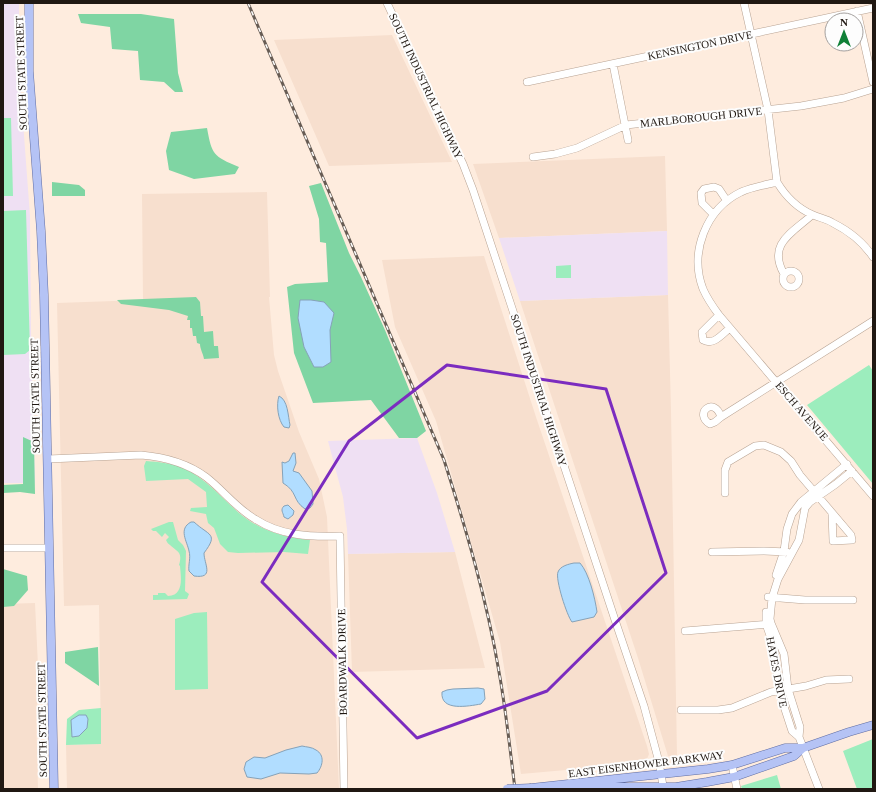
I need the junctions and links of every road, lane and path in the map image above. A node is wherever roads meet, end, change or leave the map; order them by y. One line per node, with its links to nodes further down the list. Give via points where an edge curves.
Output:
1 (29, 3): 26 (main road, SOUTH STATE STREET, via 29,71 41,231)
2 (744, 3): 6 (street)
3 (389, 4): 50 (street, SOUTH INDUSTRIAL HIGHWAY, via 473,190 644,706)
4 (873, 8): 5 (street, KENSINGTON DRIVE)
5 (857, 11): 6 (street, KENSINGTON DRIVE); 9 (street)
6 (751, 34): 7 (street, KENSINGTON DRIVE); 11 (street)
7 (613, 64): 8 (street, KENSINGTON DRIVE); 12 (street)
8 (527, 82)
9 (873, 82)
10 (873, 89): 11 (street, MARLBOROUGH DRIVE, via 822,103)
11 (768, 110): 12 (street, MARLBOROUGH DRIVE); 15 (street)
12 (626, 125): 13 (street); 14 (street, MARLBOROUGH DRIVE, via 577,148)
13 (628, 140)
14 (533, 157)
15 (777, 182): 16 (street, ESCH AVENUE, via 740,192); 18 (street, via 790,200)
16 (727, 201): 17 (street, ESCH AVENUE); 17 (street, via 719,189 704,189 701,193 702,203)
17 (713, 214): 21 (street, ESCH AVENUE, via 701,240 698,257 703,290)
18 (812, 215): 19 (street, via 832,222 848,232); 20 (street, via 781,244 778,260)
19 (873, 257)
20 (784, 274)
21 (719, 315): 23 (street, ESCH AVENUE); 23 (street, via 702,332 704,340 712,342)
22 (873, 321): 24 (street)
23 (730, 328): 24 (street, ESCH AVENUE)
24 (777, 382): 25 (street); 27 (street, ESCH AVENUE)
25 (721, 418)
26 (48, 459): 34 (main road, SOUTH STATE STREET); 55 (street, BOARDWALK DRIVE, via 141,455 174,461 206,477 242,510 268,526 302,536 340,536)
27 (847, 464): 28 (street, ESCH AVENUE); 30 (street, HAYES DRIVE)
28 (852, 471): 30 (street, HAYES DRIVE, via 836,484); 31 (street, ESCH AVENUE)
29 (725, 493): 30 (street, via 725,470 728,462 754,446 764,445 792,460 800,475)
30 (816, 494): 32 (street); 35 (street, HAYES DRIVE, via 801,502 789,520); 37 (street, HAYES DRIVE, via 805,508 799,540)
31 (873, 496)
32 (832, 513)
33 (3, 548): 34 (street)
34 (49, 548): 54 (main road, SOUTH STATE STREET)
35 (784, 551): 36 (street); 37 (street); 38 (street, HAYES DRIVE)
36 (712, 552)
37 (792, 552): 38 (street, HAYES DRIVE)
38 (770, 597): 39 (street); 40 (street, HAYES DRIVE)
39 (853, 600)
40 (769, 624): 41 (street); 43 (street, HAYES DRIVE, via 784,654); 44 (street, HAYES DRIVE)
41 (685, 631)
42 (849, 680): 43 (street, via 826,680)
43 (788, 689): 44 (street); 47 (street, HAYES DRIVE, via 800,727)
44 (779, 691): 45 (street, via 732,708); 47 (street, HAYES DRIVE, via 792,731)
45 (682, 710)
46 (873, 725): 48 (main road, EAST EISENHOWER PARKWAY)
47 (799, 737): 48 (street, HAYES DRIVE)
48 (803, 748): 49 (main road, EAST EISENHOWER PARKWAY, via 785,748); 51 (main road, EAST EISENHOWER PARKWAY, via 794,756); 58 (street, HAYES DRIVE)
49 (732, 765): 50 (main road, EAST EISENHOWER PARKWAY); 51 (street)
50 (661, 774): 52 (main road, EAST EISENHOWER PARKWAY); 53 (street, SOUTH INDUSTRIAL HIGHWAY)
51 (734, 777): 53 (main road, EAST EISENHOWER PARKWAY, via 676,787); 57 (street)
52 (561, 785): 53 (main road, EAST EISENHOWER PARKWAY); 56 (main road, EAST EISENHOWER PARKWAY, bridge)
53 (663, 786)
54 (54, 789)
55 (344, 789)
56 (507, 789)
57 (737, 789)
58 (819, 789)

